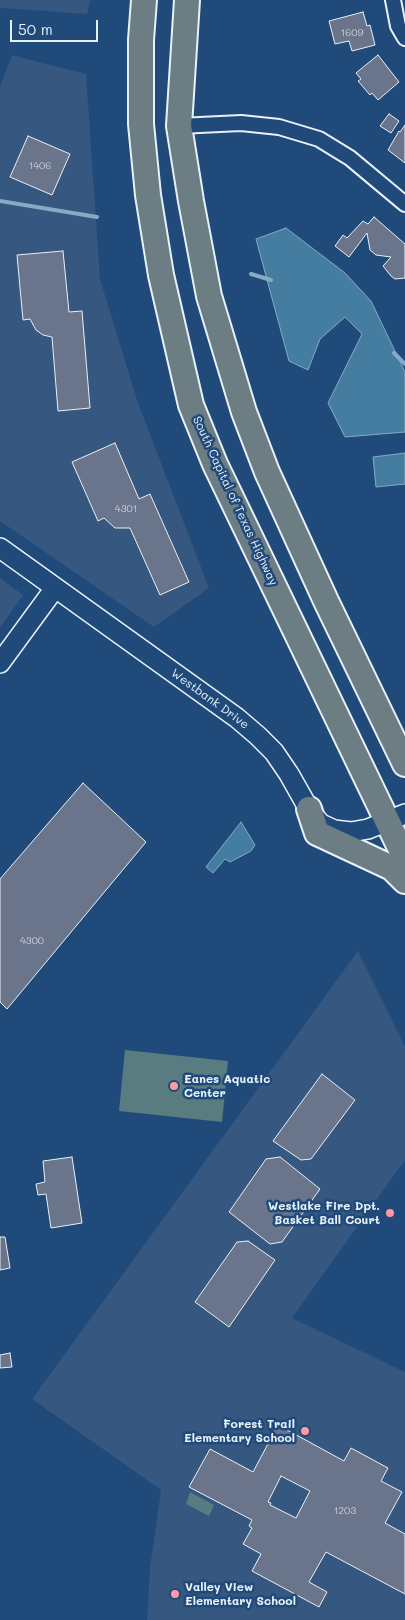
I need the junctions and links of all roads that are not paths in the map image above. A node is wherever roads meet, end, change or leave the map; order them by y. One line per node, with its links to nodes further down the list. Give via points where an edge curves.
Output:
1 (144, 0): 12 (highway, South Capital of Texas Highway, via 142,124 148,195 161,275 191,406 216,464)
2 (187, 0): 5 (highway)
3 (393, 0): 4 (street, via 398,26)
4 (405, 38)
5 (179, 126): 6 (street, via 241,123 279,127 319,139 350,158); 10 (highway, via 209,296 244,412 267,472 326,601)
6 (405, 204)
7 (0, 548): 8 (street, Westbank Drive)
8 (55, 588): 9 (street); 11 (street, Westbank Drive, via 258,736 274,752)
9 (0, 663)
10 (405, 764)
11 (309, 809): 12 (street, Westbank Drive, via 321,824 351,832); 14 (highway, via 316,833 392,868)
12 (396, 818): 13 (highway, South Capital of Texas Highway)
13 (405, 858)
14 (405, 881)

